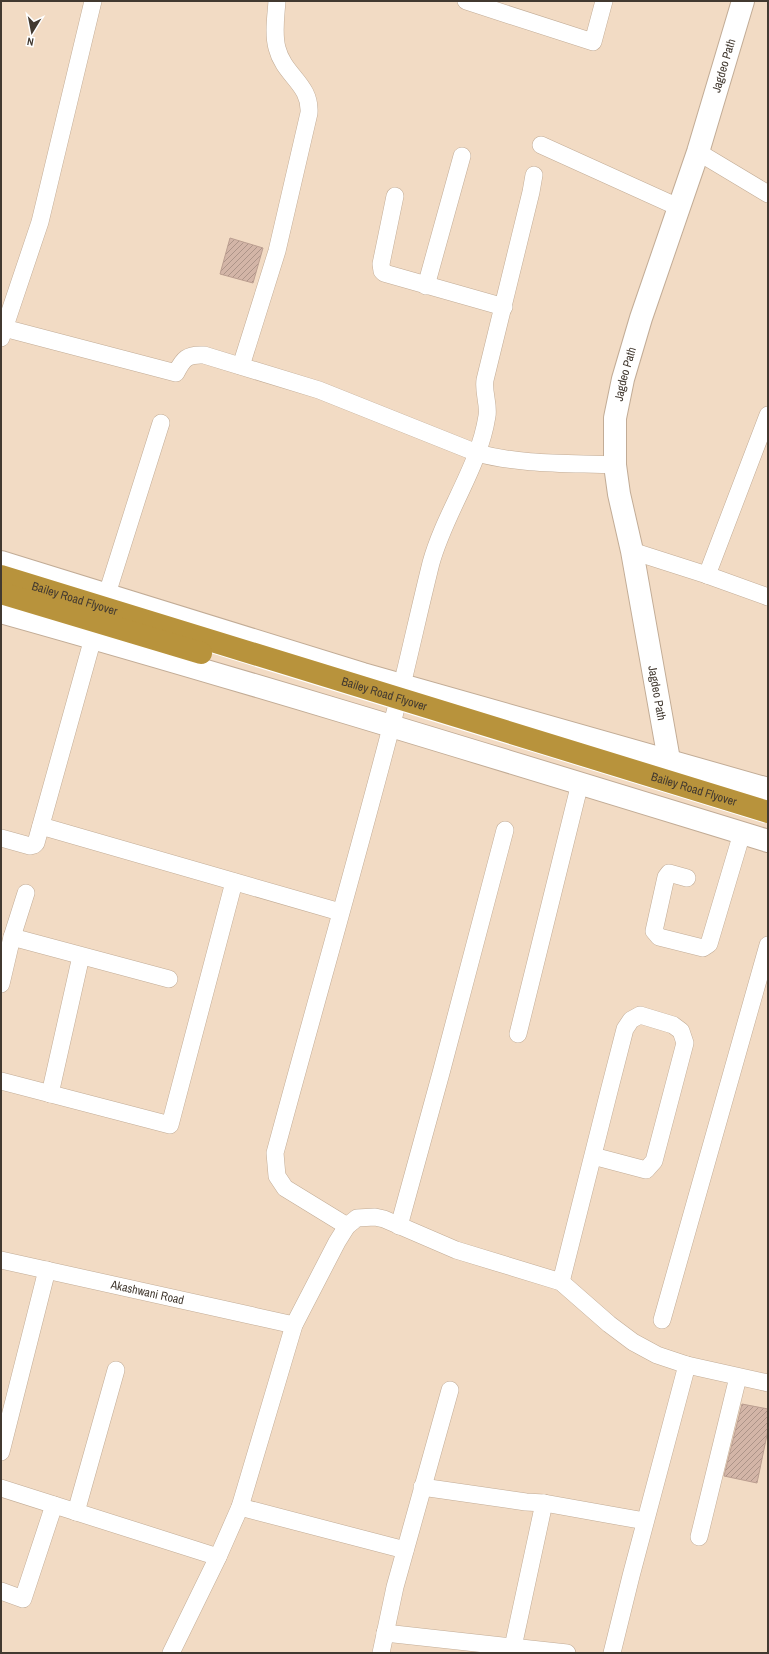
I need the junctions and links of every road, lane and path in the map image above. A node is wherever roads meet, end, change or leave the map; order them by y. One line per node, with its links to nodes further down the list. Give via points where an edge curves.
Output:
1 (93, 1): 15 (street, via 40,222)
2 (277, 1): 16 (street, via 277,48 292,76 303,88 310,104 277,250)
3 (466, 1): 4 (street, via 593,42)
4 (604, 1)
5 (744, 1): 7 (main road, Jagdeo Path)
6 (541, 145): 12 (street)
7 (698, 152): 10 (street); 12 (main road, Jagdeo Path)
8 (462, 156): 13 (street)
9 (534, 175): 14 (street)
10 (768, 194)
11 (395, 196): 13 (street, via 381,264 382,271 387,275)
12 (678, 207): 20 (main road, Jagdeo Path, via 623,378 615,418)
13 (426, 286): 14 (street)
14 (504, 306): 19 (street, via 485,380 487,414)
15 (3, 333): 16 (street, via 176,373 187,357 196,354)
16 (241, 366): 19 (street, via 318,390)
17 (768, 415): 23 (street)
18 (161, 423): 26 (street)
19 (477, 453): 20 (street, via 494,458 538,462); 30 (street, via 441,533 432,560)
20 (615, 465): 21 (main road, Jagdeo Path)
21 (632, 551): 23 (street); 33 (main road, Jagdeo Path)
22 (1, 562): 26 (main road)
23 (707, 575): 27 (street)
24 (1, 576): 38 (highway, Bailey Road Flyover, bridge)
25 (1, 593): 41 (highway, Bailey Road Flyover, bridge)
26 (107, 594): 30 (main road)
27 (768, 597)
28 (1, 612): 29 (main road)
29 (93, 638): 31 (main road); 39 (street)
30 (402, 685): 31 (street); 32 (main road)
31 (391, 726): 35 (main road); 49 (street)
32 (637, 750): 33 (main road); 37 (main road)
33 (669, 760): 34 (main road)
34 (736, 779): 36 (main road); 40 (main road)
35 (580, 783): 37 (main road); 56 (street)
36 (768, 789)
37 (623, 797): 40 (main road)
38 (768, 812)
39 (41, 826): 44 (street, via 34,845); 47 (street)
40 (720, 826): 43 (main road)
41 (768, 826)
42 (505, 830): 61 (street)
43 (742, 833): 45 (main road); 46 (street, via 709,944 703,948 659,937 654,931 666,877 669,873)
44 (1, 838)
45 (768, 841)
46 (687, 878)
47 (234, 882): 49 (street); 58 (street, via 170,1125)
48 (26, 892): 50 (street)
49 (340, 912): 60 (street, via 275,1153 277,1176 285,1188)
50 (12, 937): 52 (street); 53 (street)
51 (768, 945): 65 (street)
52 (5, 953): 55 (street)
53 (81, 956): 54 (street); 58 (street)
54 (169, 979)
55 (1, 984)
56 (518, 1034)
57 (1, 1081): 58 (street)
58 (50, 1094)
59 (593, 1156): 59 (street, via 625,1029 631,1020 640,1016 673,1025 682,1031 685,1043 654,1161 646,1170); 64 (street)
60 (348, 1226): 61 (street, via 357,1218 366,1216); 66 (street)
61 (399, 1226): 64 (street, via 456,1250)
62 (1, 1260): 63 (street, Akashwani Road)
63 (47, 1270): 66 (street, Akashwani Road); 72 (street)
64 (561, 1282): 67 (street, via 633,1342 657,1355)
65 (662, 1320)
66 (294, 1325): 77 (street)
67 (687, 1365): 69 (street); 79 (street)
68 (116, 1370): 78 (street)
69 (738, 1377): 70 (street); 80 (street)
70 (768, 1383)
71 (450, 1390): 73 (street)
72 (1, 1452)
73 (422, 1487): 75 (street); 81 (street)
74 (1, 1488): 76 (street)
75 (544, 1503): 79 (street); 85 (street)
76 (54, 1505): 78 (street); 83 (street, via 23,1599)
77 (240, 1507): 81 (street); 82 (street)
78 (76, 1512): 82 (street)
79 (645, 1521): 89 (street)
80 (699, 1537)
81 (405, 1550): 84 (street)
82 (218, 1556): 86 (street)
83 (1, 1592)
84 (385, 1633): 85 (street); 87 (street)
85 (513, 1647): 88 (street)
86 (171, 1653)
87 (382, 1653)
88 (567, 1653)
89 (612, 1653)

